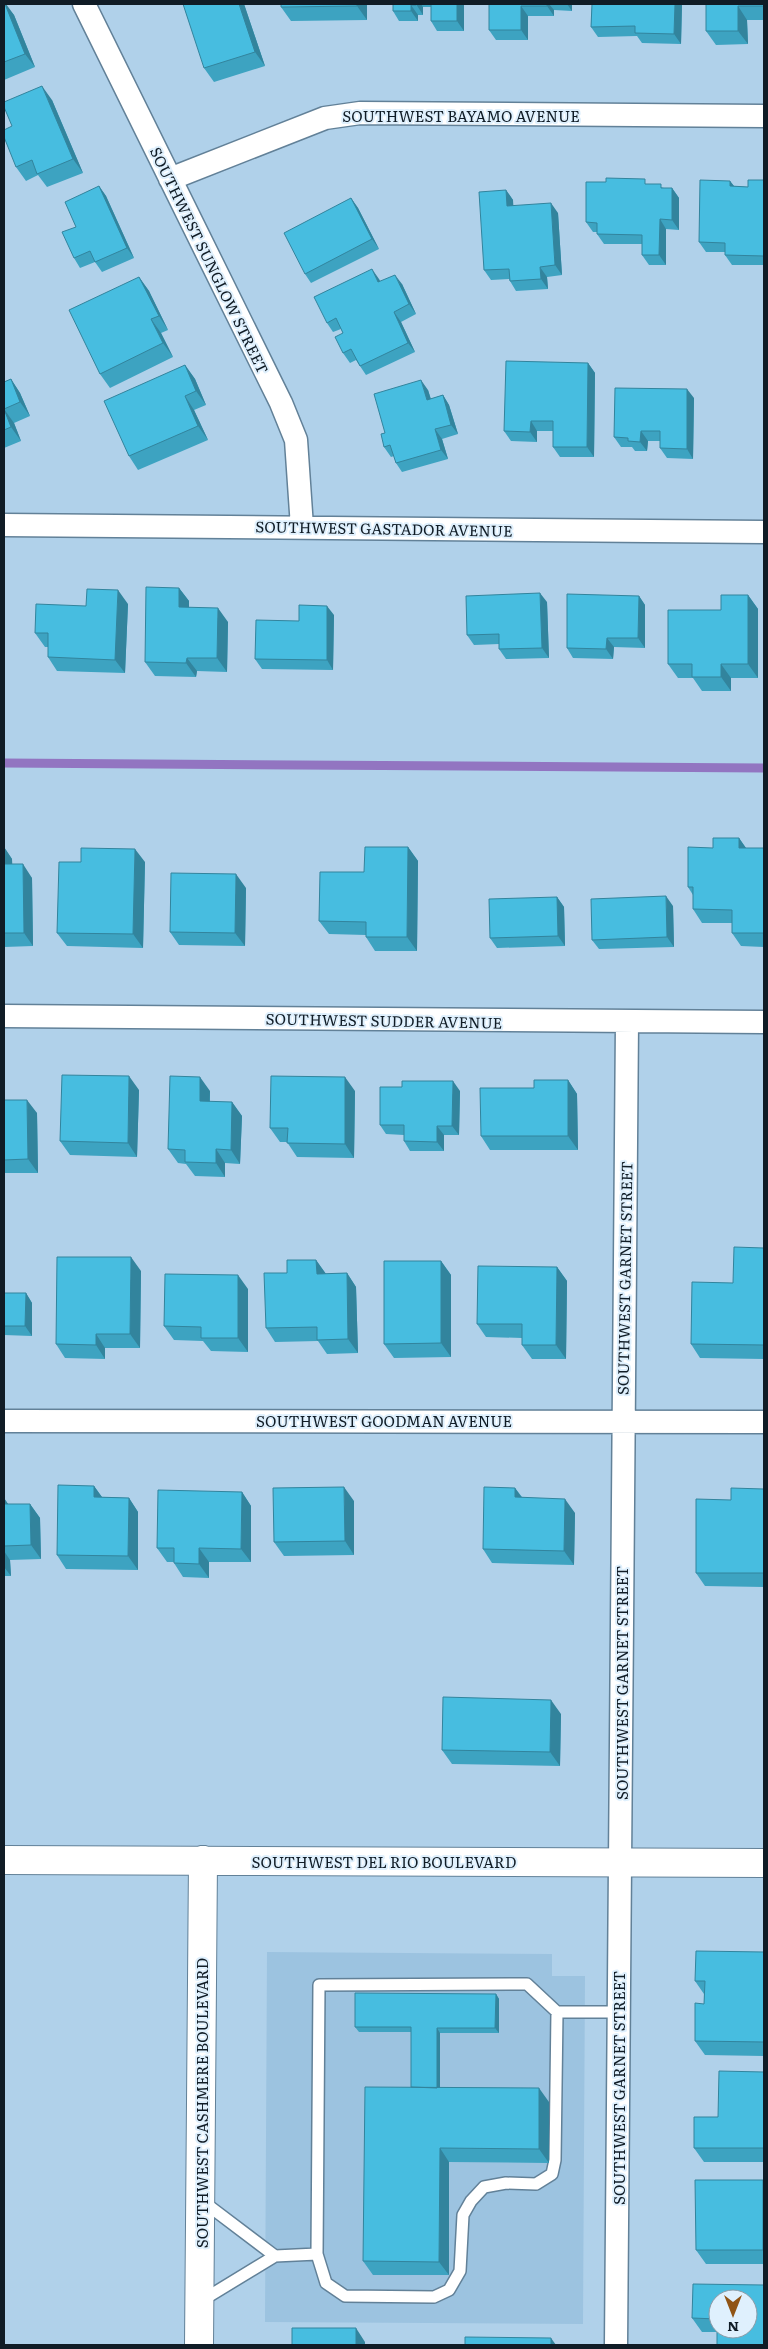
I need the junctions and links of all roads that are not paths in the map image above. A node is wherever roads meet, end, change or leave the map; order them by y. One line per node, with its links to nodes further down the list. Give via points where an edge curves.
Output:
1 (84, 4): 3 (street, SOUTHWEST SUNGLOW STREET)
2 (764, 116): 3 (street, SOUTHWEST BAYAMO AVENUE, via 360,113 325,118)
3 (170, 179): 5 (street, SOUTHWEST SUNGLOW STREET, via 282,403 296,440)
4 (4, 525): 5 (street, SOUTHWEST GASTADOR AVENUE)
5 (302, 527): 6 (street, SOUTHWEST GASTADOR AVENUE)
6 (764, 532)
7 (4, 1016): 8 (street, SOUTHWEST SUDDER AVENUE)
8 (627, 1022): 9 (street, SOUTHWEST SUDDER AVENUE); 10 (street, SOUTHWEST GARNET STREET)
9 (764, 1022)
10 (622, 1420): 11 (street, SOUTHWEST GOODMAN AVENUE); 12 (street, SOUTHWEST GOODMAN AVENUE); 15 (street, SOUTHWEST GARNET STREET)
11 (4, 1421)
12 (764, 1422)
13 (4, 1860): 14 (street, SOUTHWEST DEL RIO BOULEVARD)
14 (203, 1860): 15 (street, SOUTHWEST DEL RIO BOULEVARD); 19 (street, SOUTHWEST CASHMERE BOULEVARD)
15 (620, 1861): 16 (street, SOUTHWEST DEL RIO BOULEVARD); 18 (street, SOUTHWEST GARNET STREET)
16 (764, 1863)
17 (557, 2012): 18 (lane); 20 (lane, via 555,2160 552,2174 536,2184 506,2183 484,2187 471,2201 463,2215 460,2271 450,2290 434,2296 345,2296 326,2283); 20 (lane, via 527,1984 319,1985)
18 (619, 2012): 24 (street, SOUTHWEST GARNET STREET)
19 (199, 2199): 21 (lane); 22 (street, SOUTHWEST CASHMERE BOULEVARD)
20 (317, 2254): 21 (lane)
21 (275, 2256): 22 (lane)
22 (200, 2302): 23 (street, SOUTHWEST CASHMERE BOULEVARD)
23 (199, 2345)
24 (616, 2345)

